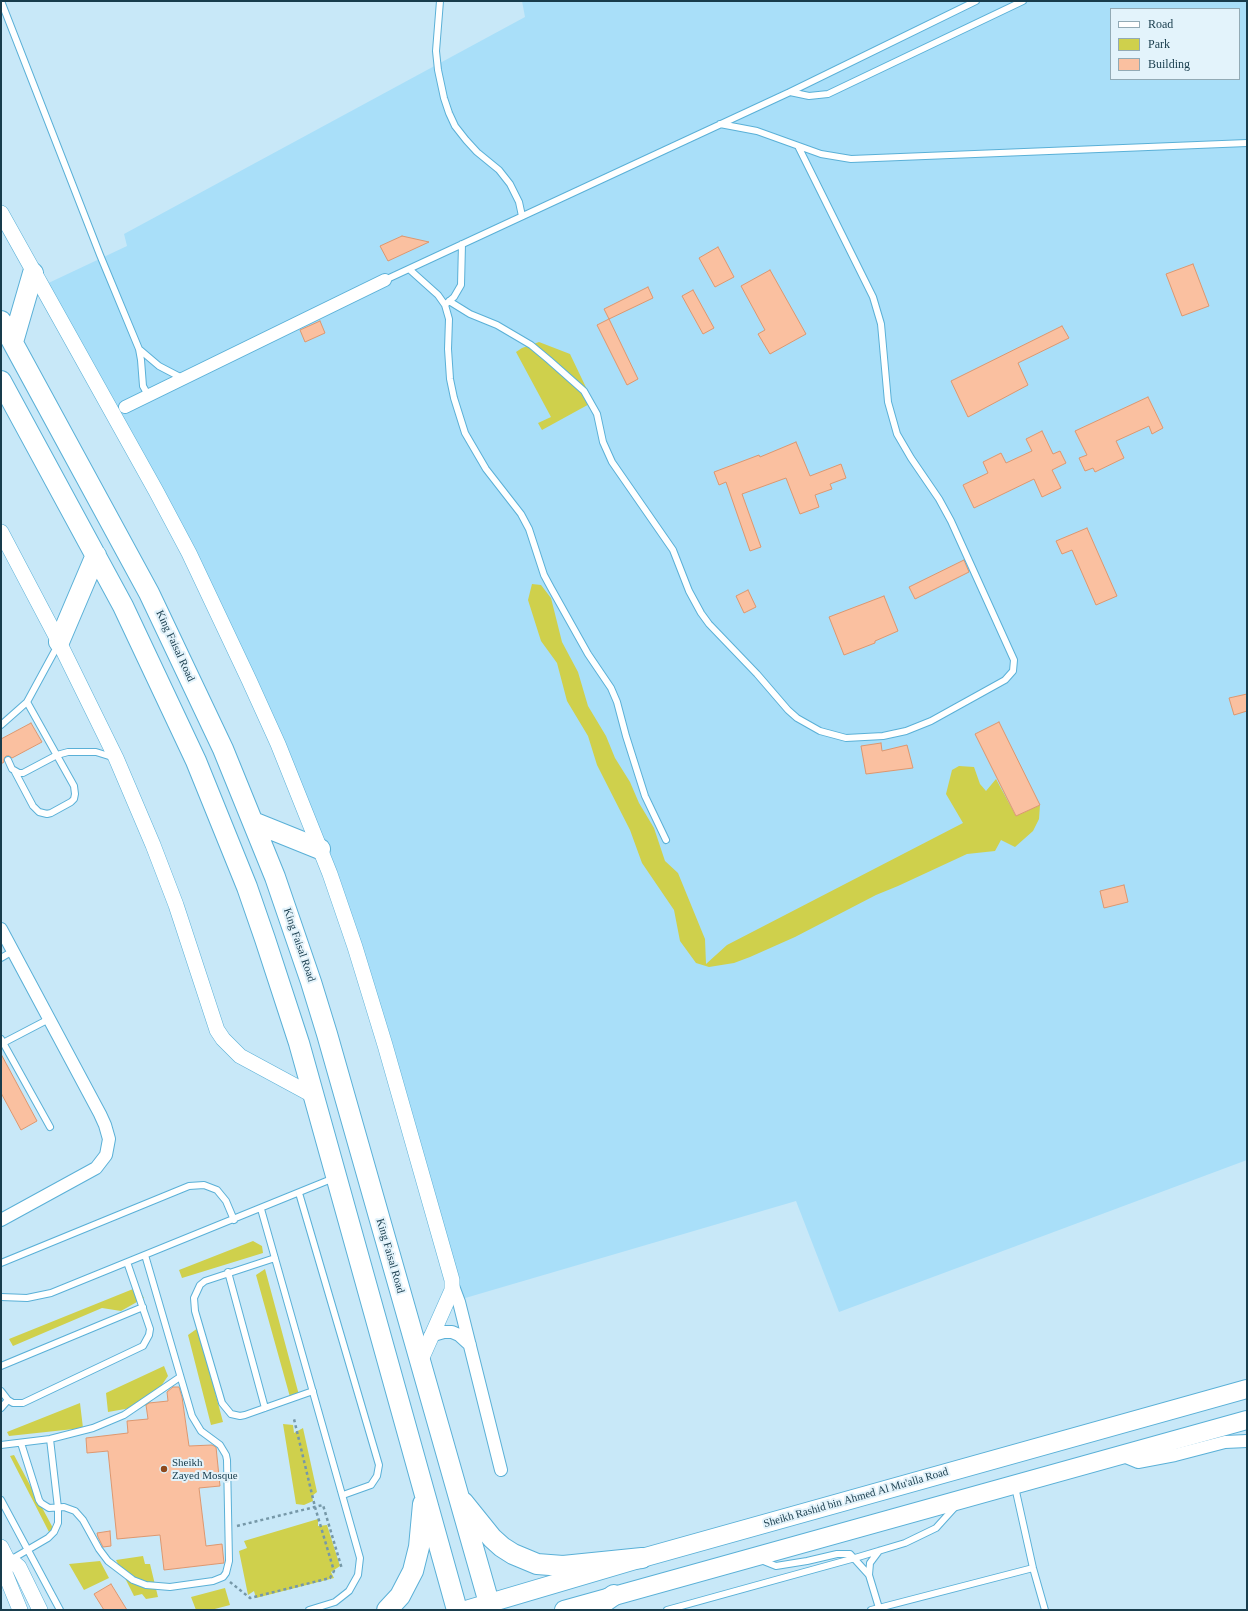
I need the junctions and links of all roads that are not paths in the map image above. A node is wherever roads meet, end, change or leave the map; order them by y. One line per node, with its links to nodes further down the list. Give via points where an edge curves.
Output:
1 (1, 1): 18 (lane)
2 (440, 1): 10 (lane, via 436,51 438,70 449,112 455,126 466,140 499,170 510,184 519,202)
3 (976, 1): 5 (lane)
4 (1023, 1): 5 (lane, via 828,94 809,96)
5 (790, 92): 6 (lane)
6 (720, 124): 8 (lane, via 757,131); 10 (lane)
7 (1247, 144): 8 (lane, via 857,159 834,157)
8 (798, 146): 15 (lane, via 873,297 881,324 888,402 897,434 939,498 1014,660 1012,671 1005,680 931,720 883,736 846,738 820,731 797,718 701,613 689,591 673,550 612,462 597,414 584,391 531,346 497,325)
9 (1, 213): 13 (street)
10 (522, 216): 11 (lane)
11 (462, 244): 12 (lane); 15 (lane, via 461,285)
12 (409, 268): 14 (lane); 15 (lane)
13 (33, 273): 17 (main road); 34 (street, via 192,560 278,744)
14 (385, 280): 19 (street)
15 (447, 303): 33 (lane, via 450,319 450,379 466,433 486,469 520,514 531,534 551,588 584,648 611,688 645,796)
16 (1, 321): 17 (main road, King Faisal Road)
17 (13, 342): 32 (main road, King Faisal Road, via 149,593 223,749)
18 (139, 349): 19 (lane, via 159,366); 21 (lane, via 143,386)
19 (182, 378): 21 (street)
20 (1, 381): 24 (main road)
21 (148, 395): 22 (street)
22 (125, 407)
23 (1, 532): 25 (street)
24 (96, 555): 25 (main road); 40 (main road, via 196,760 222,824 266,939)
25 (59, 642): 26 (lane); 29 (street)
26 (27, 702): 27 (lane); 28 (lane)
27 (1, 725)
28 (56, 755): 29 (lane, via 86,751); 31 (lane, via 23,773); 31 (lane, via 74,786 75,794 71,802 51,813 43,813 36,809)
29 (116, 758): 40 (street, via 176,906 217,1030 240,1056)
30 (8, 760): 31 (lane)
31 (15, 772)
32 (253, 822): 34 (main road); 57 (main road, King Faisal Road, via 294,929 328,1034)
33 (666, 840)
34 (320, 849): 52 (street, via 355,947 385,1045)
35 (1, 929): 36 (street)
36 (13, 951): 37 (lane); 38 (street)
37 (1, 958)
38 (49, 1019): 39 (lane); 45 (street, via 100,1114 108,1132 108,1147 106,1155 96,1168)
39 (2, 1041): 41 (lane)
40 (314, 1096): 42 (main road)
41 (50, 1127)
42 (337, 1177): 43 (lane); 74 (main road)
43 (299, 1193): 44 (lane); 75 (lane, via 379,1465 377,1476 371,1485)
44 (261, 1209): 46 (lane); 48 (lane)
45 (1, 1220)
46 (234, 1220): 47 (lane); 50 (lane, via 226,1201 217,1190 204,1185 189,1186)
47 (145, 1255): 49 (lane); 59 (lane)
48 (275, 1258): 51 (lane); 62 (lane)
49 (127, 1262): 53 (lane, via 51,1293 15,1298); 54 (lane)
50 (1, 1263)
51 (228, 1272): 65 (lane); 65 (lane, via 200,1285 194,1298 195,1311 224,1407 231,1414 240,1416)
52 (453, 1286): 55 (street); 56 (street)
53 (1, 1297)
54 (143, 1307): 58 (lane); 63 (lane, via 150,1335 143,1346 28,1401 18,1404)
55 (430, 1336): 56 (street, via 452,1332); 57 (street)
56 (470, 1345): 72 (street)
57 (420, 1362): 76 (main road, King Faisal Road)
58 (1, 1366)
59 (180, 1377): 67 (lane, via 124,1415 93,1428); 79 (lane, via 196,1424 220,1445 226,1455 229,1567 222,1577 213,1581 170,1587 154,1587 139,1583 108,1561 80,1515 70,1509)
60 (1247, 1389): 84 (main road, Sheikh Rashid bin Ahmed Al Mu'alla Road)
61 (1, 1391): 63 (lane)
62 (313, 1391): 65 (lane); 75 (lane)
63 (8, 1400): 64 (lane)
64 (1, 1408)
65 (265, 1408)
66 (1247, 1420): 71 (main road)
67 (50, 1439): 69 (lane); 79 (lane)
68 (1247, 1441): 71 (street, via 1225,1442 1138,1462)
69 (21, 1443): 70 (lane); 79 (lane, via 39,1500 49,1508)
70 (1, 1446)
71 (1121, 1455): 73 (main road)
72 (501, 1470)
73 (1014, 1484): 77 (main road); 87 (lane)
74 (424, 1492): 96 (main road, via 419,1547 413,1571 400,1596); 97 (main road)
75 (343, 1495): 95 (lane, via 359,1549 358,1575 349,1591 342,1597 335,1602)
76 (457, 1495): 84 (main road, via 492,1538 525,1560 537,1564 563,1566); 90 (main road, King Faisal Road)
77 (962, 1498): 82 (lane, via 936,1528); 83 (main road)
78 (1, 1500): 81 (lane)
79 (58, 1508): 81 (lane, via 58,1523 54,1532)
80 (1, 1547): 86 (street)
81 (28, 1550): 86 (lane); 94 (lane)
82 (879, 1552): 85 (lane); 88 (lane, via 870,1563)
83 (751, 1557): 85 (lane, via 776,1566 845,1553); 89 (main road)
84 (642, 1558): 90 (main road, Sheikh Rashid bin Ahmed Al Mu'alla Road)
85 (855, 1558): 88 (lane); 101 (lane)
86 (8, 1561): 92 (street, via 5,1573); 93 (street, via 19,1567)
87 (1033, 1568): 91 (lane); 103 (lane)
88 (869, 1575): 91 (lane)
89 (614, 1595): 99 (main road); 100 (main road)
90 (490, 1607): 98 (main road, Sheikh Rashid bin Ahmed Al Mu'alla Road)
91 (879, 1608): 102 (lane)
92 (20, 1610)
93 (40, 1610)
94 (60, 1610)
95 (309, 1610)
96 (387, 1610)
97 (457, 1610)
98 (466, 1610)
99 (564, 1610)
100 (593, 1610)
101 (667, 1610)
102 (871, 1610)
103 (1045, 1610)

